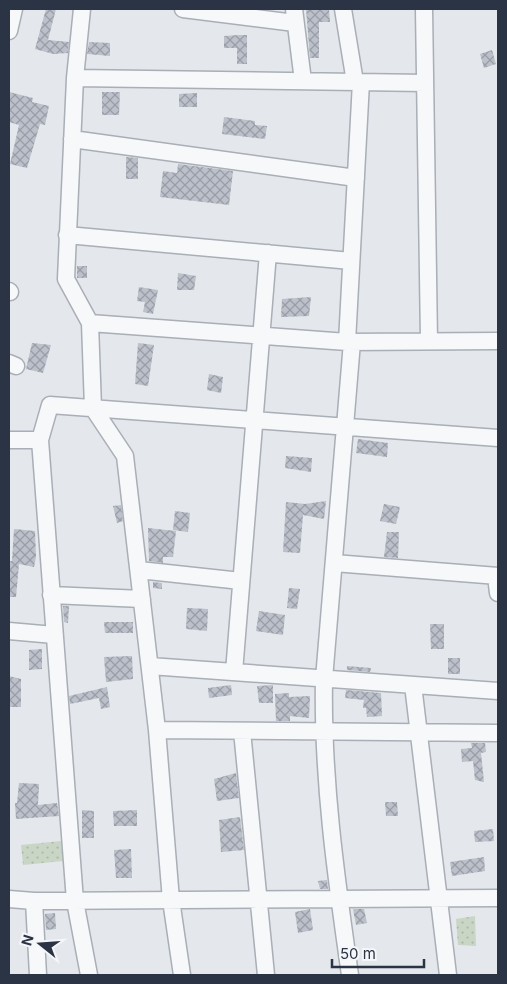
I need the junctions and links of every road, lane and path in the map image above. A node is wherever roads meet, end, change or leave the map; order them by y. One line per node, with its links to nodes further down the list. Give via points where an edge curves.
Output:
1 (14, 9): 8 (street)
2 (82, 9): 9 (street)
3 (183, 9): 4 (street)
4 (187, 9): 7 (street)
5 (343, 9): 11 (street)
6 (424, 9): 12 (street)
7 (294, 16): 10 (street)
8 (9, 31)
9 (76, 78): 10 (street); 13 (street)
10 (303, 81): 11 (street)
11 (358, 82): 12 (street); 14 (street)
12 (425, 83): 20 (street)
13 (72, 139): 14 (street); 15 (street)
14 (356, 178): 17 (street)
15 (67, 235): 16 (street); 18 (street, via 66,279)
16 (268, 253): 17 (street); 19 (street)
17 (352, 260): 22 (street)
18 (90, 323): 19 (street); 23 (street)
19 (261, 336): 22 (street); 24 (street)
20 (429, 341): 21 (street); 22 (street)
21 (498, 341)
22 (350, 342): 25 (street)
23 (93, 408): 24 (street); 28 (street, via 50,405); 30 (street, via 125,456)
24 (254, 420): 25 (street); 32 (street)
25 (346, 427): 26 (street); 29 (street)
26 (498, 438)
27 (9, 440): 28 (street)
28 (40, 440): 34 (street)
29 (334, 563): 31 (street); 40 (street)
30 (139, 570): 32 (street); 35 (street)
31 (497, 576): 33 (street)
32 (241, 582): 39 (street)
33 (498, 593)
34 (51, 595): 35 (street); 37 (street)
35 (142, 599): 38 (street)
36 (9, 631): 37 (street)
37 (54, 635): 55 (street)
38 (150, 666): 39 (street); 43 (street)
39 (234, 672): 40 (street)
40 (324, 679): 41 (street); 45 (street)
41 (413, 685): 42 (street); 46 (street)
42 (498, 691)
43 (157, 730): 44 (street); 52 (street)
44 (242, 731): 45 (street); 53 (street)
45 (323, 731): 46 (street); 51 (street)
46 (419, 732): 47 (street); 48 (street)
47 (498, 733)
48 (439, 898): 49 (street); 51 (street); 61 (street)
49 (498, 898)
50 (9, 899): 54 (street)
51 (339, 899): 53 (street); 60 (street)
52 (171, 900): 53 (street); 55 (street); 58 (street)
53 (258, 900): 59 (street)
54 (34, 901): 55 (street); 56 (street)
55 (75, 901): 57 (street)
56 (38, 975)
57 (89, 975)
58 (182, 975)
59 (266, 975)
60 (350, 975)
61 (448, 975)

